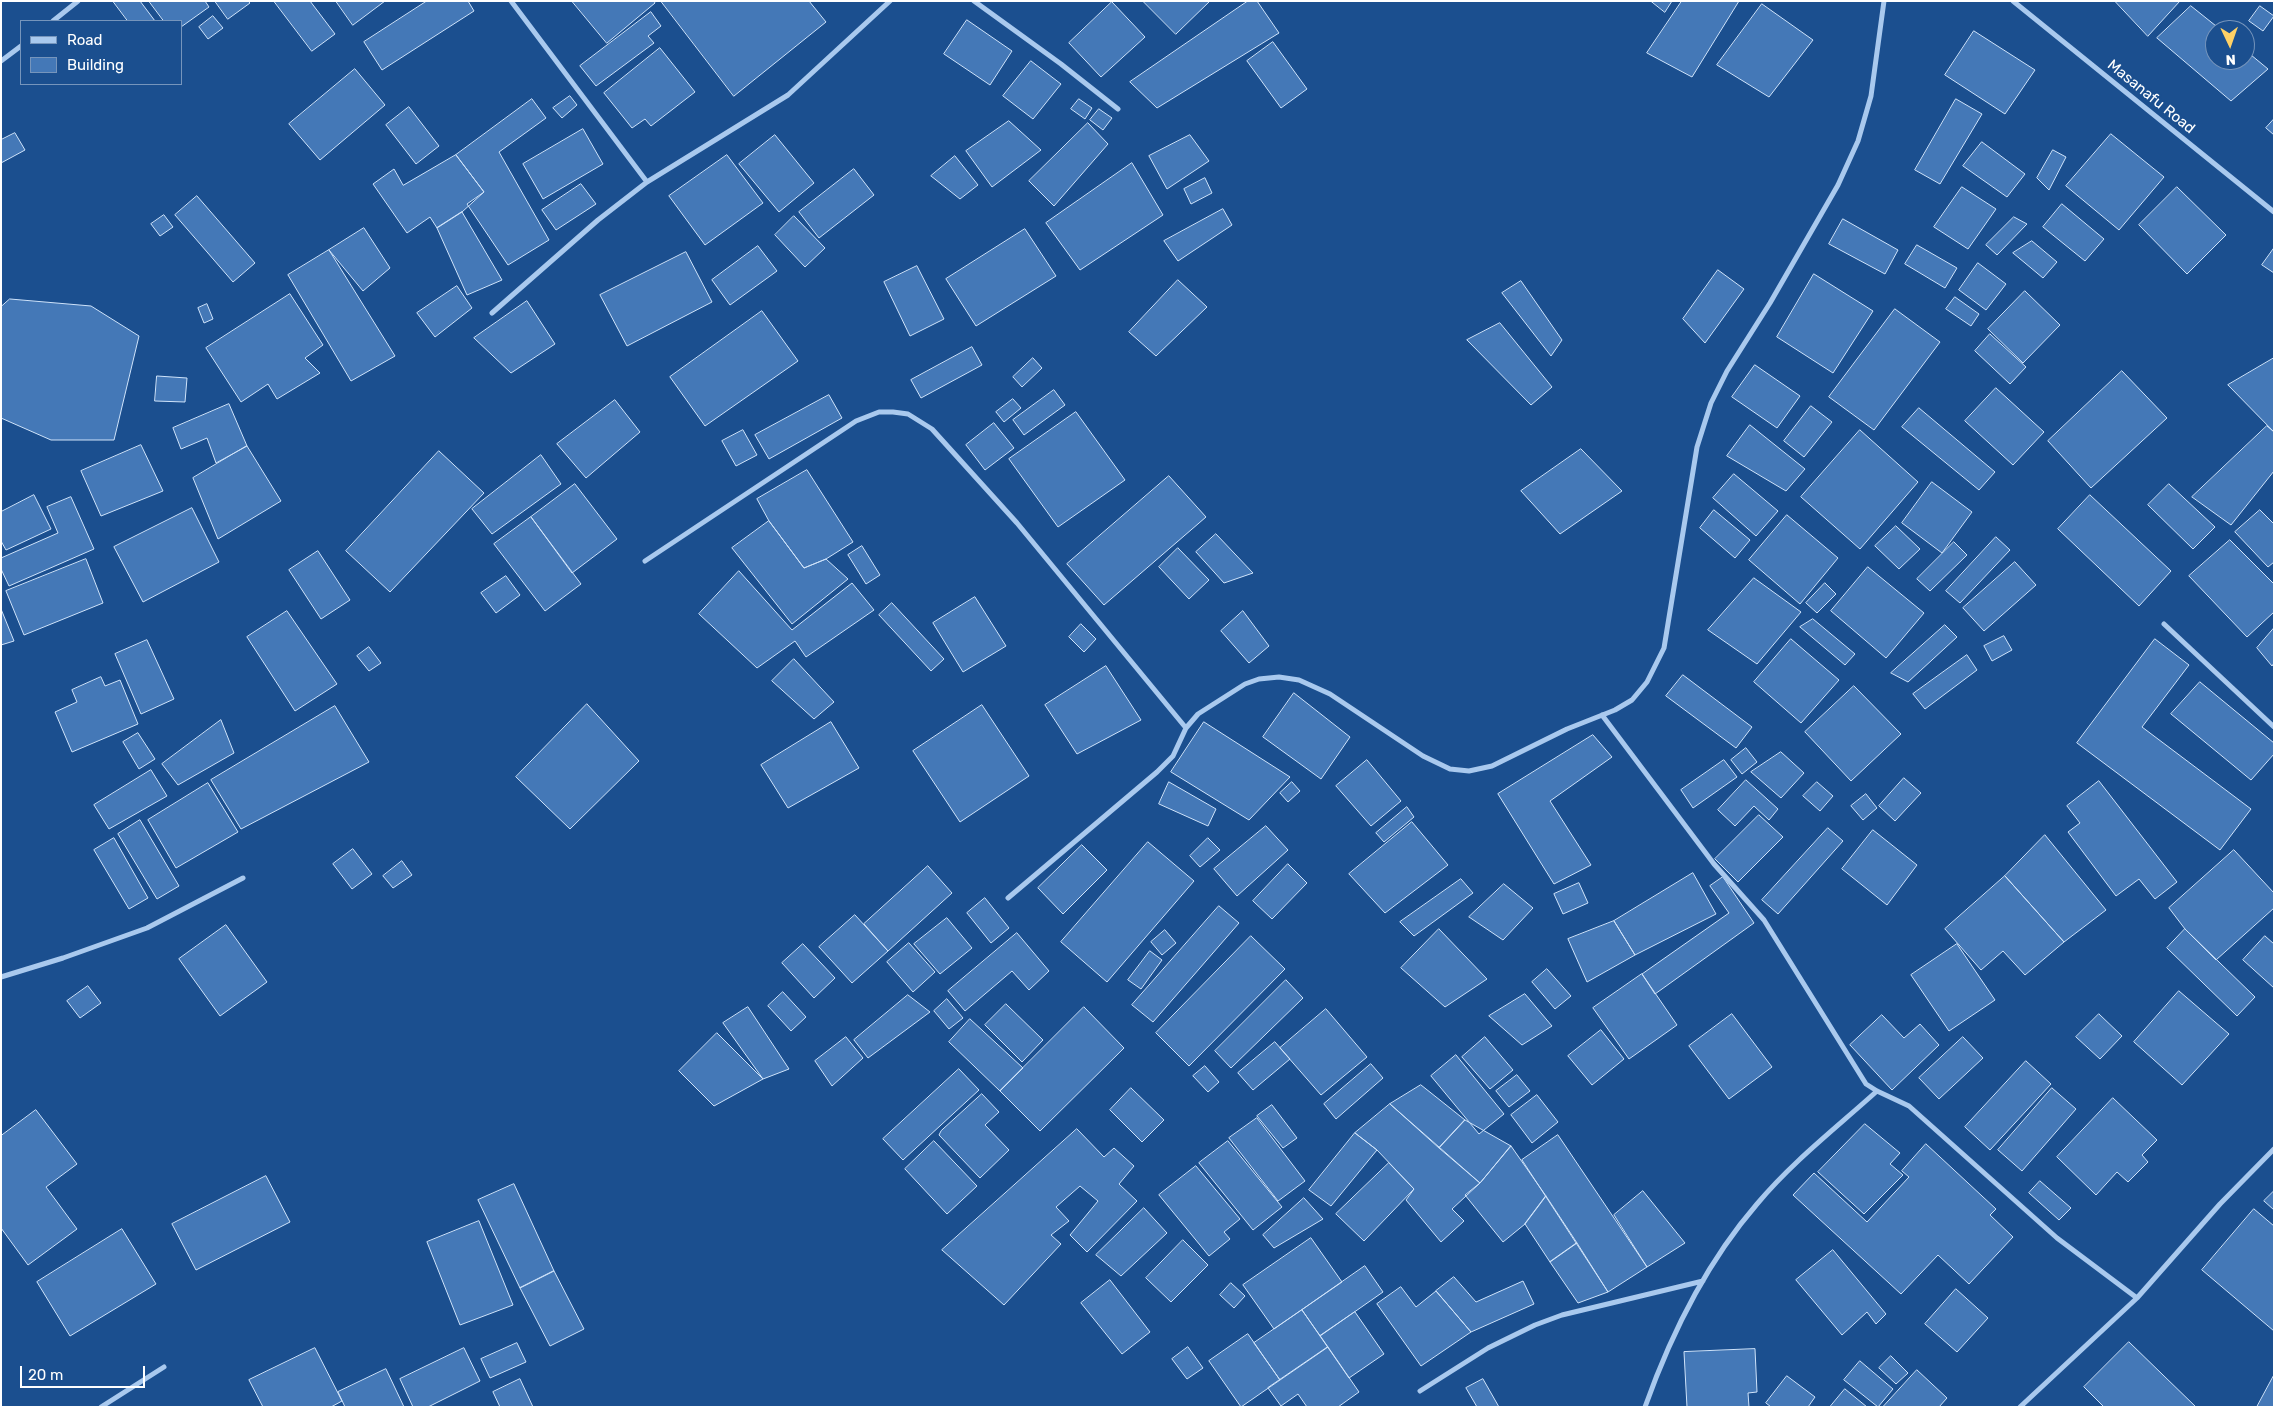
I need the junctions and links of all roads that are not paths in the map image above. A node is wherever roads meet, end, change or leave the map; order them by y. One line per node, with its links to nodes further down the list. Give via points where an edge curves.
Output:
1 (78, 1): 7 (street)
2 (511, 1): 11 (street)
3 (890, 1): 11 (street, via 788,95)
4 (974, 1): 10 (street)
5 (1884, 1): 16 (street, via 1871,96 1858,141 1838,185 1711,403 1697,446 1664,648 1647,682 1632,700)
6 (2013, 1): 12 (street, Masanafu Road)
7 (54, 20)
8 (20, 47): 9 (street)
9 (1, 61)
10 (1118, 109)
11 (647, 182): 13 (street, via 598,220)
12 (2274, 212)
13 (492, 313)
14 (645, 562): 18 (street, via 856,421 879,412 908,414 932,429 998,502)
15 (2164, 624): 17 (street)
16 (1602, 715): 18 (street, via 1492,766 1469,771 1450,769 1423,756 1330,694 1299,680 1286,678 1245,684 1198,714); 22 (street, via 1714,864 1764,920 1866,1084)
17 (2274, 727)
18 (1186, 728): 20 (street, via 1172,756 1157,772)
19 (243, 878): 21 (street, via 147,928)
20 (1008, 898)
21 (1, 977)
22 (1877, 1091): 24 (street, via 1757,1203 1722,1248); 25 (street, via 1909,1106 2057,1238)
23 (2274, 1149): 25 (street, via 2220,1204)
24 (1703, 1281): 27 (street, via 1562,1315 1536,1325 1488,1348); 29 (street, via 1658,1370)
25 (2137, 1298): 30 (street)
26 (164, 1367): 28 (street)
27 (1420, 1391)
28 (101, 1407)
29 (1645, 1407)
30 (2020, 1407)

